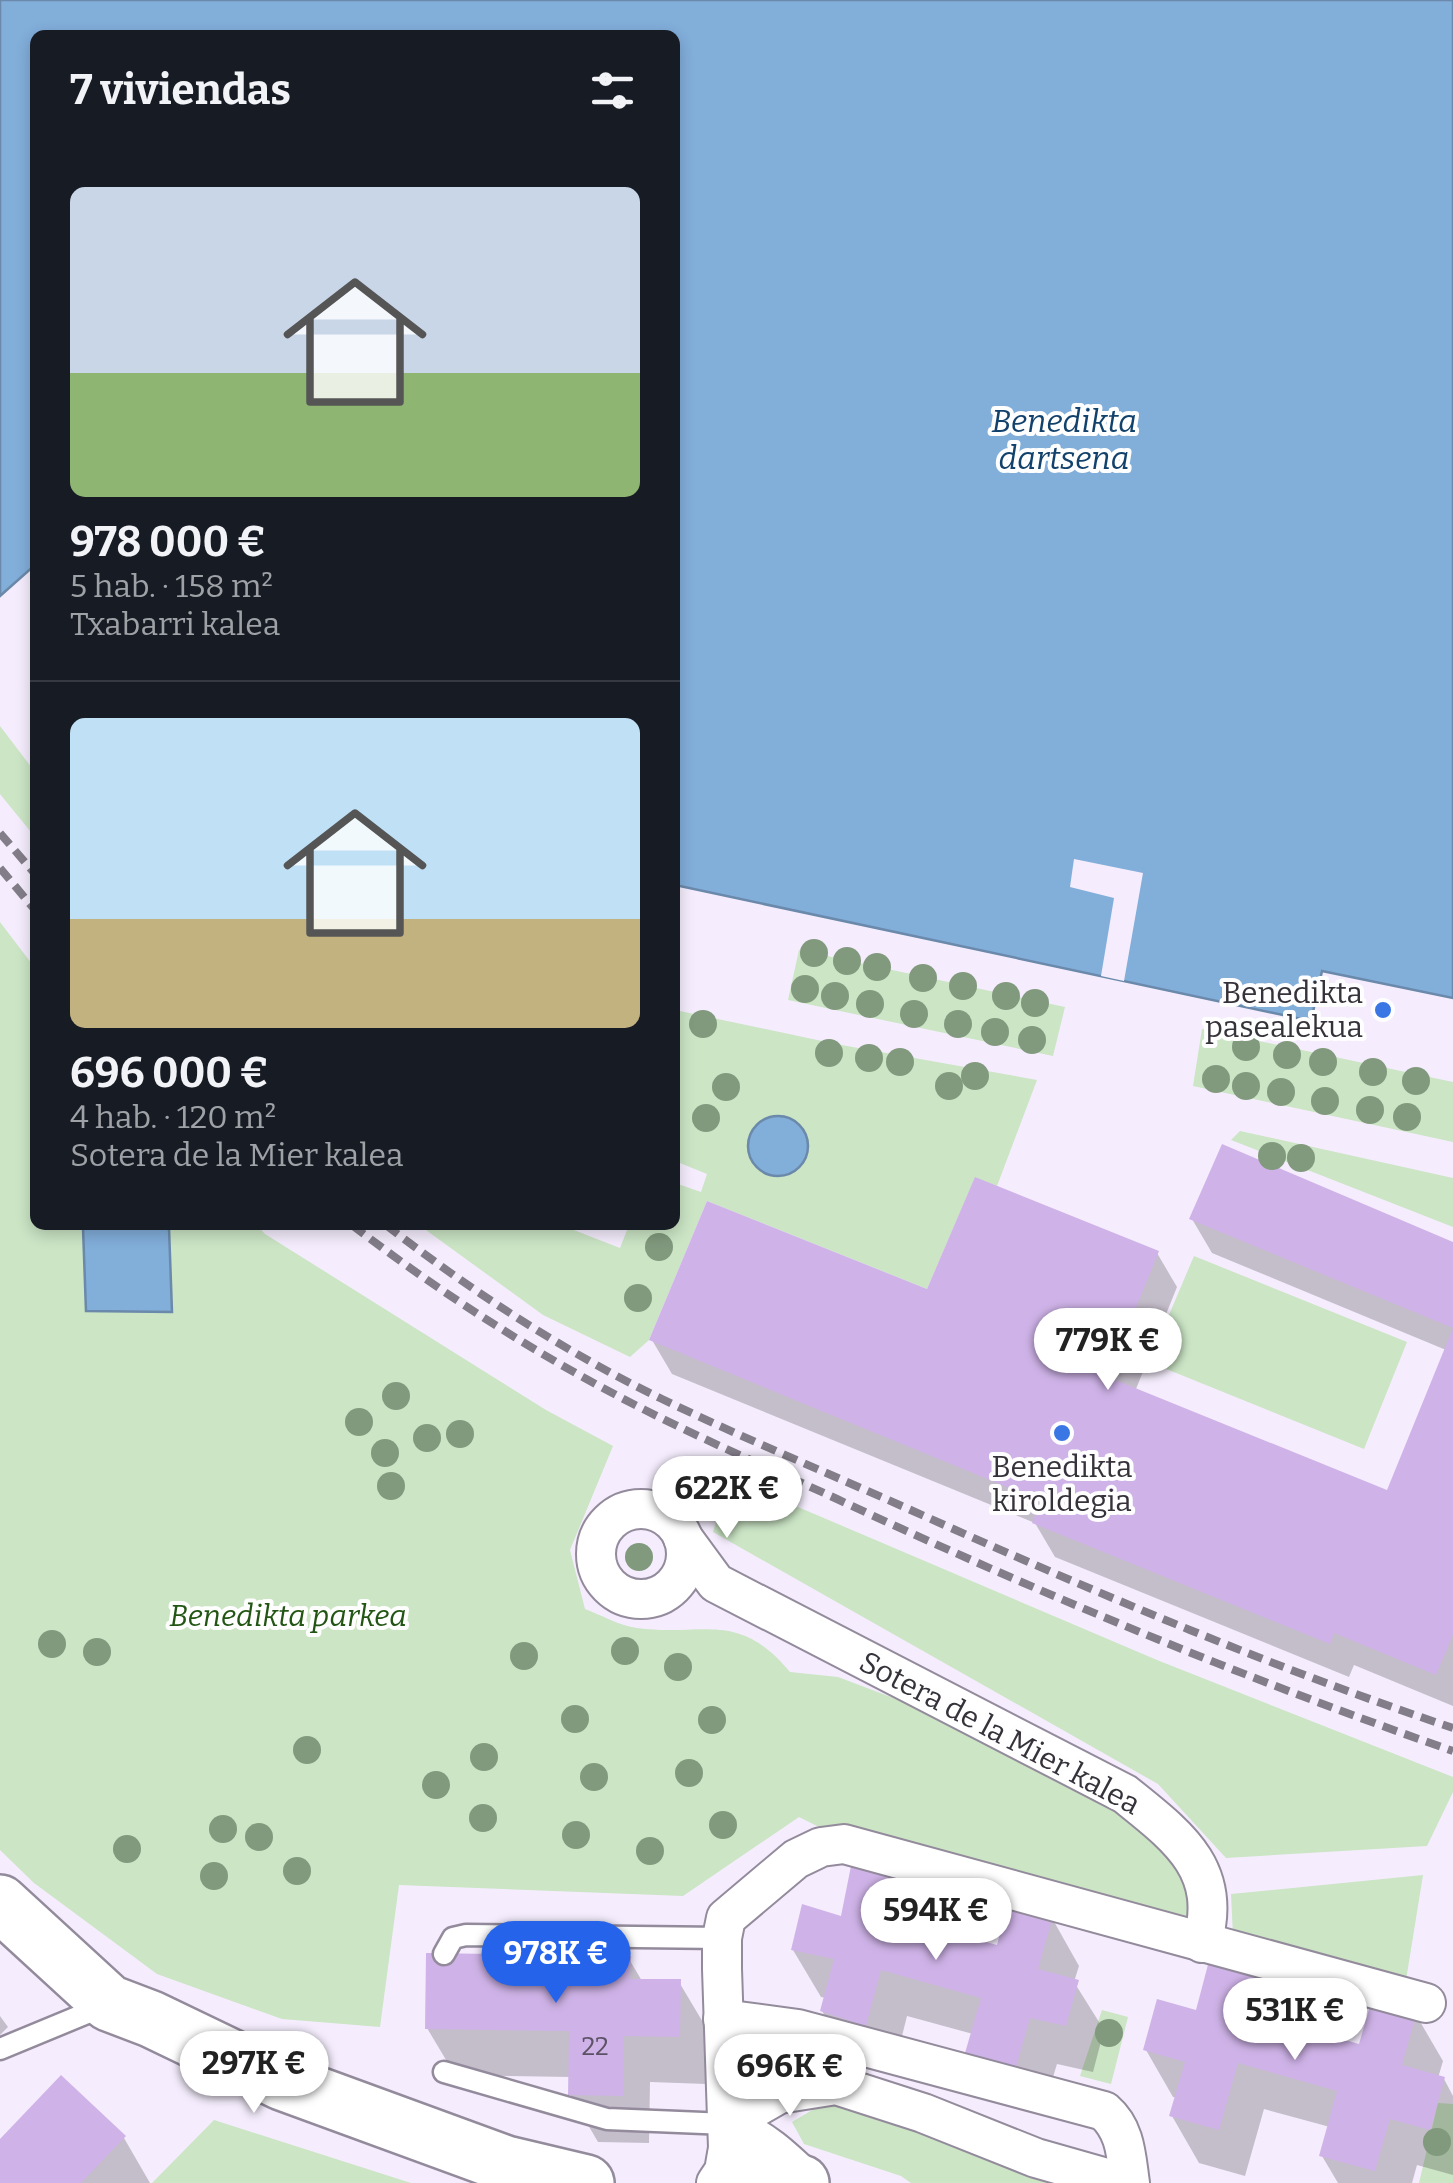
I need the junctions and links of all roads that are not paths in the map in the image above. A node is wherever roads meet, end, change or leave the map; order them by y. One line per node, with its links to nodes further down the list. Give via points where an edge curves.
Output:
1 (683, 1538): 2 (street, Sotera de la Mier kalea); 3 (street, via 684,1568); 3 (street, via 664,1514 650,1509 620,1513 599,1535 596,1564 611,1588 638,1599)
2 (716, 1583): 3 (street); 6 (street, Sotera de la Mier kalea, via 1125,1794 1169,1830 1196,1864 1209,1894)
3 (667, 1591)
4 (0, 1903): 8 (street)
5 (722, 1938): 6 (street, via 726,1918 796,1859 844,1844); 7 (lane, via 466,1935 453,1938); 10 (street)
6 (1202, 1943): 9 (street)
7 (444, 1954)
8 (109, 2004): 11 (lane); 14 (street, via 282,2082 506,2164)
9 (1426, 2004)
10 (723, 2019): 13 (street); 18 (street, via 798,2029 1104,2111 1126,2147)
11 (0, 2049)
12 (444, 2072): 13 (lane, via 607,2119)
13 (727, 2124): 15 (street, via 724,2172); 17 (street, via 776,2150); 18 (street, via 779,2094 836,2085 1036,2158)
14 (586, 2183)
15 (716, 2183)
16 (738, 2183): 17 (street)
17 (805, 2183)
18 (1127, 2183)

